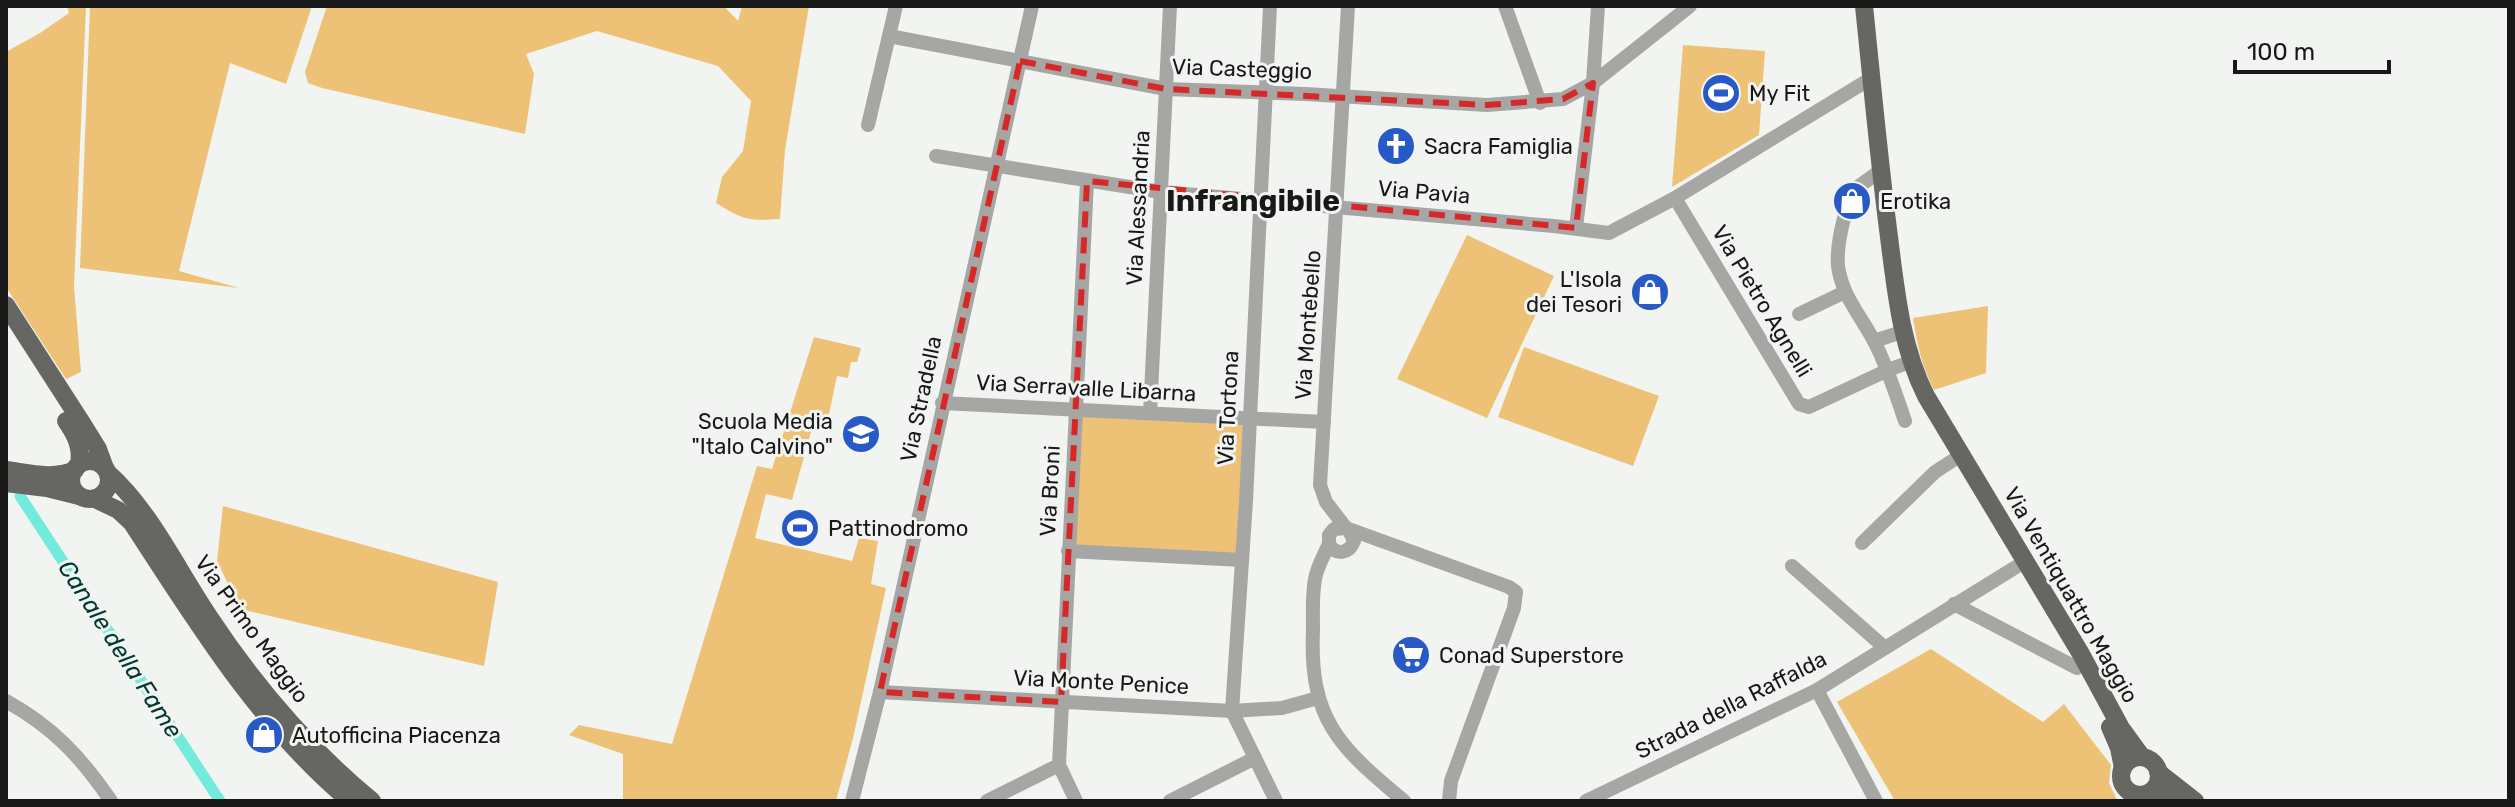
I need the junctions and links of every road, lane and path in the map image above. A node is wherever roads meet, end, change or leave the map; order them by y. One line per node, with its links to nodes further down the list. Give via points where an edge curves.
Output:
1 (896, 6): 10 (street)
2 (1032, 6): 11 (street, Via Stradella)
3 (1170, 6): 14 (street, Via Alessandria)
4 (1270, 6): 15 (street, Via Tortona)
5 (1348, 6): 16 (street, Via Montebello)
6 (1505, 6): 17 (street)
7 (1598, 6): 13 (street)
8 (1690, 6): 13 (street, Via Casteggio)
9 (1864, 7): 12 (main road, Via Ventiquattro Maggio)
10 (889, 36): 11 (street, Via Casteggio); 18 (street)
11 (1020, 61): 14 (street, Via Casteggio); 20 (street, Via Stradella)
12 (1870, 79): 21 (main road, Via Ventiquattro Maggio); 24 (street, Via Pavia)
13 (1593, 83): 17 (street, Via Casteggio, via 1563,99); 27 (street)
14 (1166, 89): 15 (street, Via Casteggio); 23 (street, Via Alessandria)
15 (1265, 92): 16 (street, Via Casteggio); 25 (street, Via Tortona)
16 (1344, 97): 17 (street, Via Casteggio); 26 (street, Via Montebello)
17 (1540, 103)
18 (868, 125)
19 (936, 156): 20 (street, Via Pavia)
20 (996, 166): 22 (street, Via Pavia); 35 (street, Via Stradella)
21 (1880, 171): 28 (street, Via Ventiquattro Maggio, via 1851,192 1838,264); 32 (main road, Via Ventiquattro Maggio)
22 (1087, 181): 23 (street, Via Pavia); 36 (street, Via Broni)
23 (1161, 192): 25 (street, Via Pavia); 37 (street, Via Alessandria)
24 (1675, 198): 27 (street, Via Pavia, via 1609,233); 34 (street, Via Pietro Agnelli, via 1799,404 1809,407)
25 (1260, 201): 26 (street, Via Pavia); 38 (street, Via Tortona)
26 (1338, 207): 27 (street, Via Pavia); 40 (street, Via Montebello)
27 (1576, 228)
28 (1845, 292): 30 (street); 33 (street, Via Ventiquattro Maggio)
29 (6, 305): 44 (main road, Via Primo Maggio, via 98,449)
30 (1799, 314)
31 (6, 328): 42 (main road, via 77,439)
32 (1902, 332): 33 (street); 34 (main road, Via Ventiquattro Maggio)
33 (1874, 341): 34 (street, Via Ventiquattro Maggio)
34 (1901, 365): 39 (street, Via Ventiquattro Maggio); 41 (main road, Via Ventiquattro Maggio, via 1926,396)
35 (942, 403): 36 (street, Via Serravalle Libarna); 57 (street, Via Stradella)
36 (1076, 410): 37 (street, Via Serravalle Libarna); 49 (street, Via Broni)
37 (1150, 413): 38 (street, Via Serravalle Libarna)
38 (1249, 418): 40 (street, Via Serravalle Libarna); 50 (street, Via Tortona)
39 (1905, 421)
40 (1324, 422): 47 (street, Via Montebello, via 1320,485)
41 (1957, 457): 48 (street); 52 (main road, Via Ventiquattro Maggio); 55 (main road, Via Ventiquattro Maggio)
42 (77, 468): 43 (main road, via 46,475); 44 (main road, via 95,462); 46 (main road, via 71,481 75,492)
43 (6, 470)
44 (106, 470): 46 (main road, via 106,491); 70 (main road, Via Primo Maggio, via 144,516 249,673 285,717)
45 (6, 483): 46 (main road)
46 (87, 497): 69 (main road, Via Primo Maggio, via 118,510 132,523 204,633 274,724)
47 (1341, 539): 58 (street, via 1314,580 1312,661); 77 (street, via 1375,540 1516,592 1451,781)
48 (1862, 543)
49 (1068, 551): 50 (street); 60 (street, Via Broni)
50 (1242, 560): 61 (street, Via Tortona)
51 (1792, 566): 54 (street)
52 (2016, 567): 53 (street, Strada della Raffalda); 55 (main road, Via Ventiquattro Maggio)
53 (1954, 604): 54 (street, Strada della Raffalda); 55 (street, Via Ventiquattro Maggio)
54 (1884, 647): 56 (street, Strada della Raffalda)
55 (2079, 661): 62 (main road, Via Ventiquattro Maggio); 65 (main road, Via Ventiquattro Maggio)
56 (1817, 690): 78 (street, Strada della Raffalda); 79 (street)
57 (880, 692): 60 (street, Via Monte Penice); 71 (street, Via Stradella)
58 (1318, 698): 61 (street, Via Monte Penice, via 1282,708); 76 (street, via 1345,747)
59 (6, 701): 68 (street, via 70,747)
60 (1061, 702): 61 (street, Via Monte Penice); 64 (street, Via Broni)
61 (1232, 711): 63 (street, Via Tortona)
62 (2142, 757): 65 (main road); 66 (main road, Via Ventiquattro Maggio)
63 (1255, 758): 74 (street); 75 (street, Via Tortona)
64 (1059, 765): 72 (street); 73 (street, Via Broni)
65 (2123, 768): 67 (main road, Via Ventiquattro Maggio, via 2121,783)
66 (2158, 772): 67 (main road, via 2157,785); 81 (main road, Via Ventiquattro Maggio)
67 (2138, 796): 80 (main road)
68 (111, 801)
69 (350, 801)
70 (372, 801)
71 (852, 801)
72 (987, 801)
73 (1076, 801)
74 (1170, 801)
75 (1276, 801)
76 (1404, 801)
77 (1449, 801)
78 (1586, 801)
79 (1876, 801)
80 (2172, 801)
81 (2195, 801)

